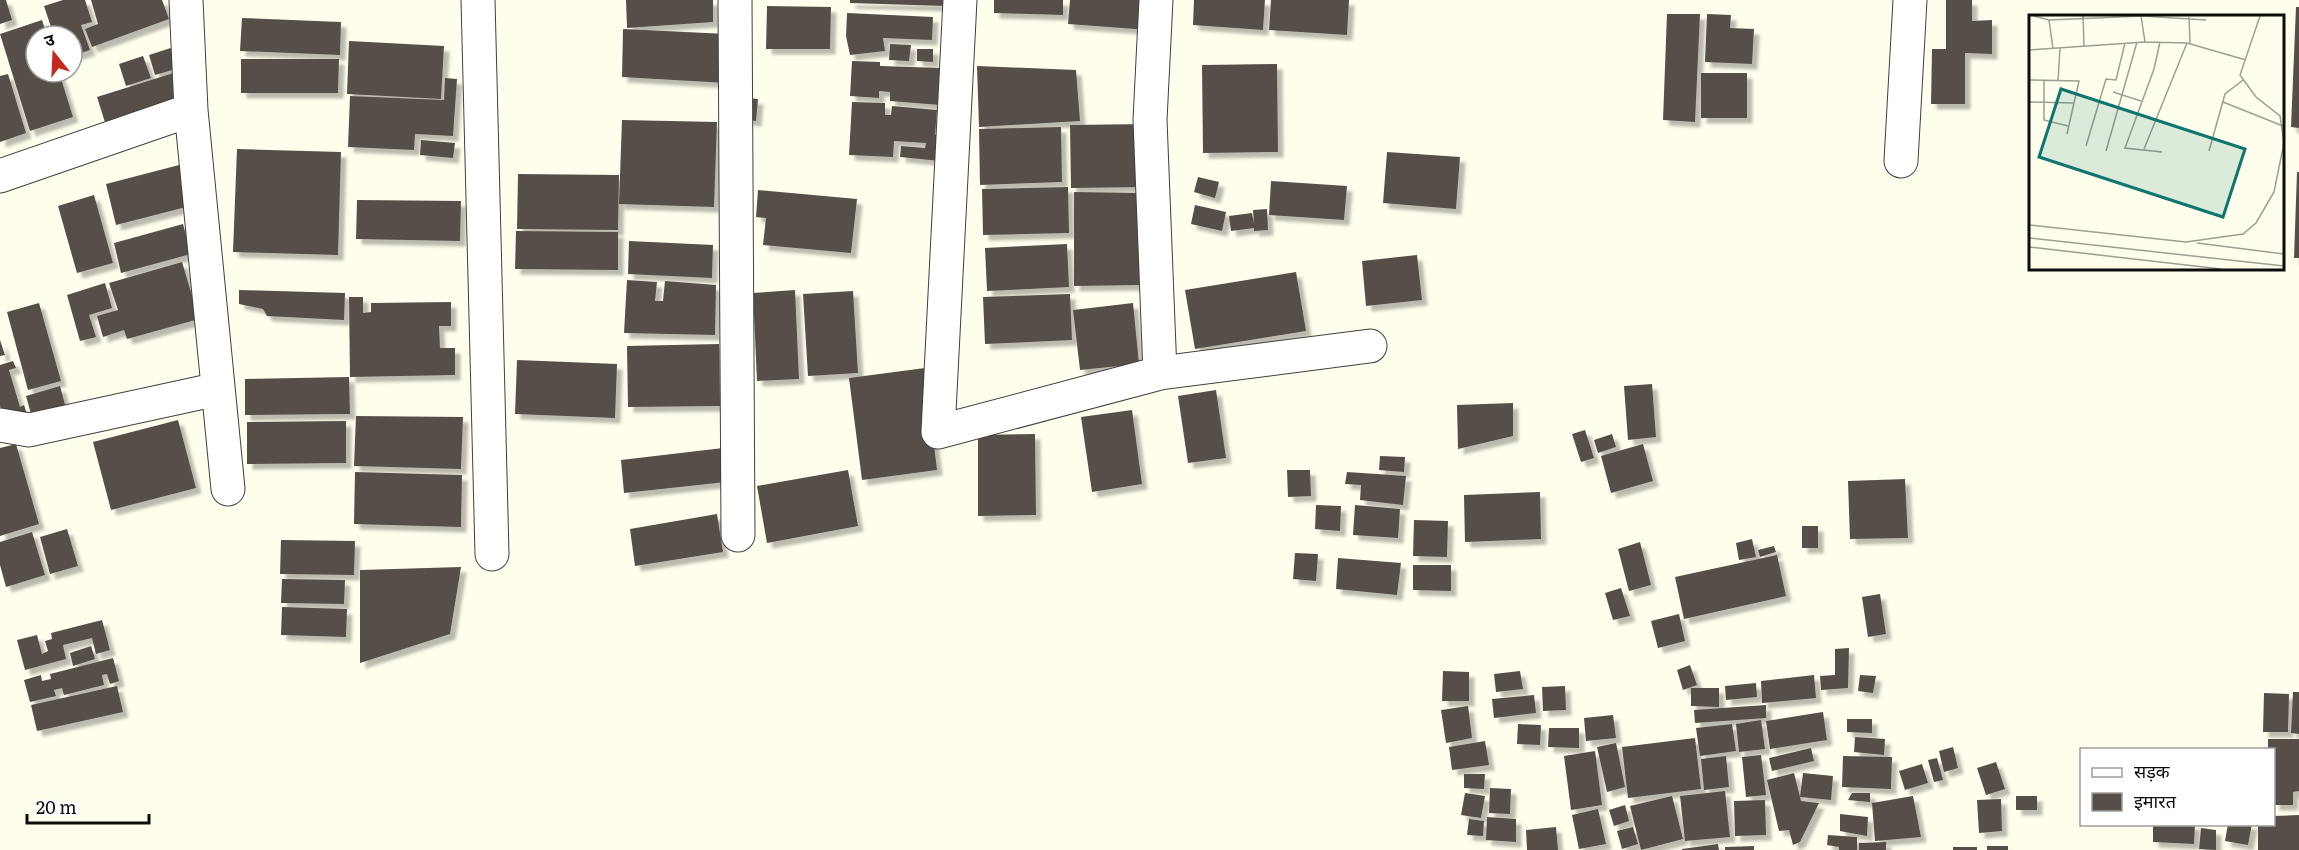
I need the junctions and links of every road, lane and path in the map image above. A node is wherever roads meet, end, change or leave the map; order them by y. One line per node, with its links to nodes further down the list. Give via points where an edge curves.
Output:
1 (186, 0): 7 (street)
2 (478, 0): 16 (street)
3 (735, 0): 15 (street)
4 (960, 0): 11 (street, via 938,432)
5 (1156, 0): 11 (street, via 1150,120)
6 (1911, 0): 8 (street)
7 (191, 110): 9 (street); 12 (street)
8 (1900, 161)
9 (0, 177)
10 (1370, 346): 11 (street)
11 (1160, 373)
12 (218, 389): 13 (street, via 29,430); 14 (street)
13 (0, 425)
14 (228, 489)
15 (738, 535)
16 (492, 554)

